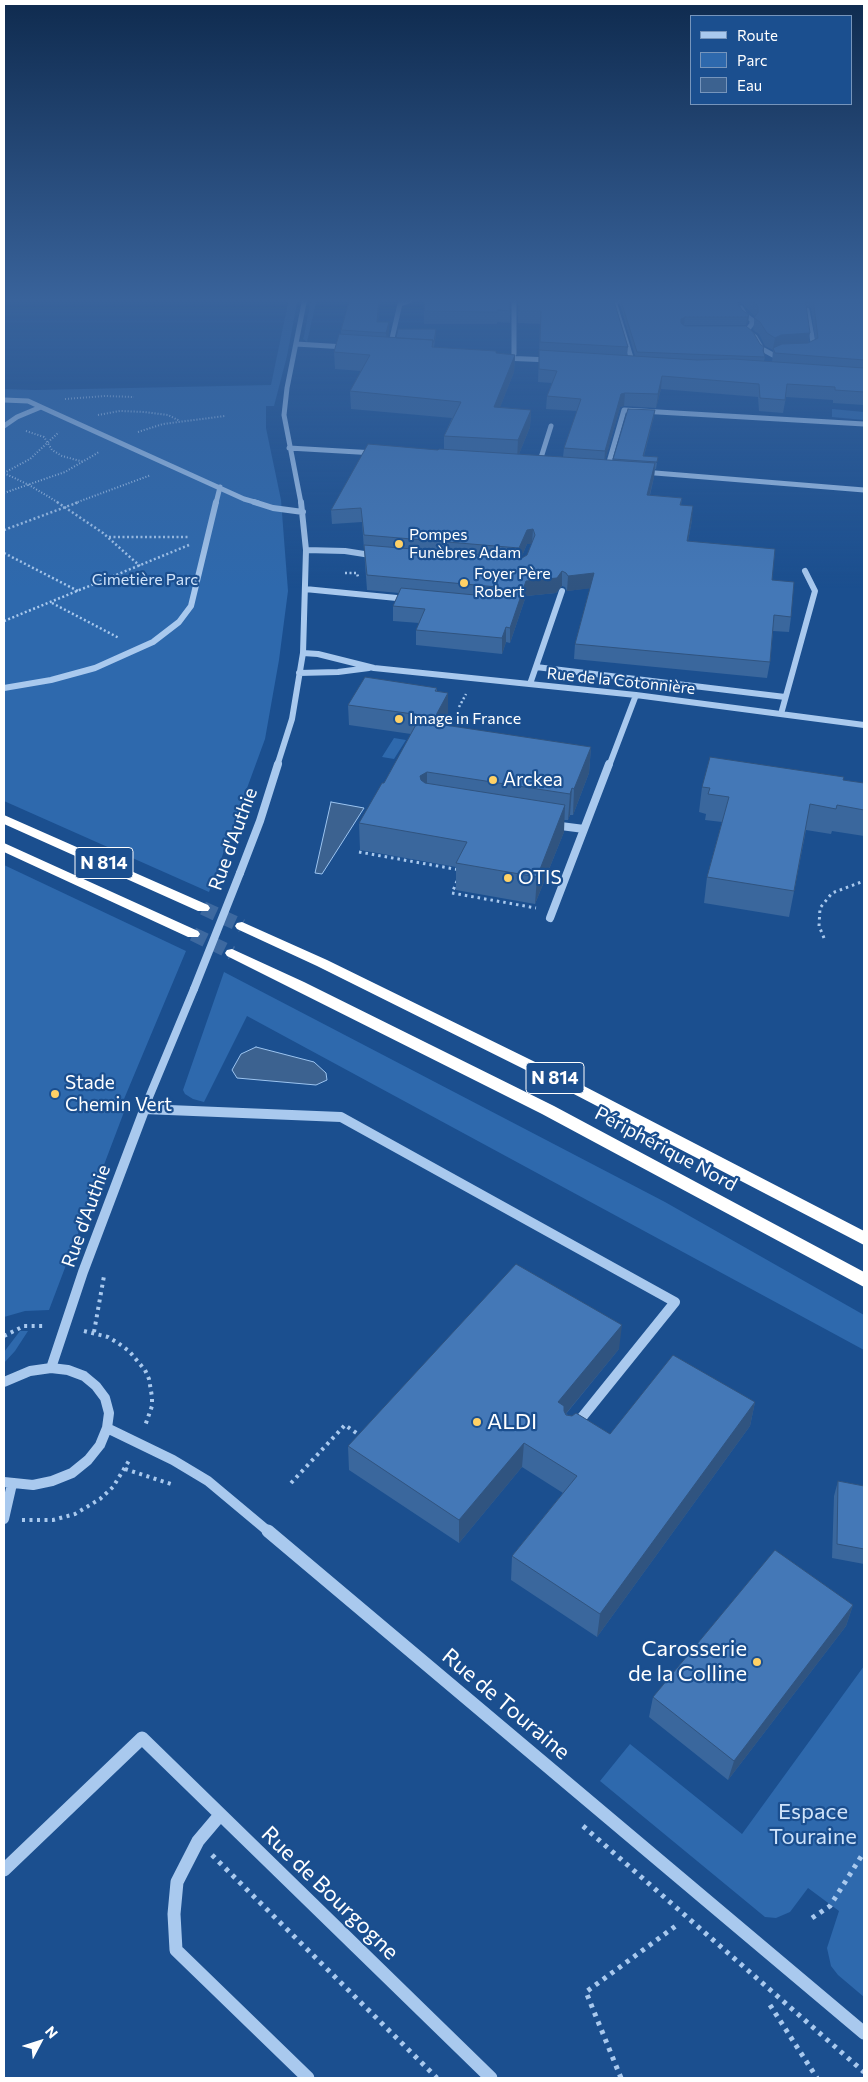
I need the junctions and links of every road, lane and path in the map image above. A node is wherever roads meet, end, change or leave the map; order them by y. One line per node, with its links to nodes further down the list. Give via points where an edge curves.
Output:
1 (286, 395): 13 (street, Rue d'Authie, via 284,415)
2 (134, 397): 4 (path, via 74,398)
3 (4, 400): 4 (street, via 28,401)
4 (40, 406): 6 (street); 9 (street)
5 (225, 416): 7 (path)
6 (72, 421): 7 (path, via 127,411 168,415); 11 (street); 12 (path)
7 (182, 422): 11 (path, via 147,429)
8 (864, 424): 21 (street, via 624,410)
9 (4, 426): 12 (path, via 35,433)
10 (551, 426): 17 (street)
11 (117, 440): 15 (path); 19 (street)
12 (48, 442): 15 (path, via 52,450 62,456); 24 (path, via 30,459)
13 (289, 448): 14 (street); 30 (street, Rue d'Authie)
14 (385, 453)
15 (84, 462): 25 (path)
16 (529, 464): 17 (street)
17 (539, 464): 18 (street)
18 (548, 465)
19 (175, 466): 26 (street); 29 (path)
20 (597, 469): 21 (street)
21 (607, 469): 22 (street)
22 (617, 470)
23 (637, 472): 27 (street)
24 (4, 473): 25 (path)
25 (29, 485): 28 (path); 29 (path)
26 (220, 488): 30 (street, via 257,504); 33 (street)
27 (864, 490)
28 (4, 494)
29 (65, 507): 31 (path); 32 (path)
30 (303, 512): 34 (street, Rue d'Authie)
31 (4, 530)
32 (108, 537): 33 (path); 37 (path)
33 (208, 537): 37 (path); 45 (street, via 191,606 167,632)
34 (306, 550): 36 (street); 39 (street, Rue d'Authie)
35 (4, 553): 41 (path)
36 (386, 557)
37 (140, 566): 41 (path)
38 (804, 571): 54 (street, via 815,591)
39 (305, 589): 42 (street); 46 (street, Rue d'Authie)
40 (562, 591): 47 (lane)
41 (78, 592): 43 (path)
42 (411, 599)
43 (51, 602): 44 (path); 45 (path)
44 (4, 622)
45 (139, 649): 51 (street, via 94,668)
46 (303, 653): 48 (street, Rue de la Cotonnière); 49 (street, Rue d'Authie)
47 (536, 667): 50 (lane); 54 (street)
48 (374, 668): 49 (street, Rue de la Cotonnière); 50 (street, Rue de la Cotonnière)
49 (299, 673): 71 (street, Rue d'Authie, bridge, via 292,719 260,821)
50 (530, 684): 53 (street, Rue de la Cotonnière)
51 (4, 688)
52 (469, 688): 55 (path)
53 (636, 695): 56 (street, Rue de la Cotonnière); 60 (street)
54 (785, 697): 56 (street)
55 (459, 707)
56 (781, 714): 57 (street, Rue de la Cotonnière)
57 (864, 725)
58 (4, 819): 64 (highway, N 814)
59 (541, 823): 60 (street)
60 (584, 829): 66 (street)
61 (4, 847): 68 (highway, N 814)
62 (359, 852): 65 (path, via 462,870 452,893)
63 (864, 882): 69 (path, via 832,893 820,908 818,926)
64 (204, 908)
65 (537, 908)
66 (550, 918)
67 (242, 926): 72 (highway, Périphérique Nord / N 814, via 575,1088)
68 (193, 934)
69 (824, 938)
70 (232, 953): 73 (highway, Périphérique Nord / N 814, via 548,1110)
71 (144, 1109): 79 (street, Rue d'Authie); 83 (street, via 341,1117 675,1302)
72 (864, 1239)
73 (864, 1280)
74 (96, 1321): 77 (path)
75 (48, 1326): 78 (path, via 24,1326)
76 (81, 1330): 77 (path)
77 (94, 1332): 81 (path, via 129,1351 149,1379 152,1406)
78 (4, 1336)
79 (51, 1368): 80 (street, via 30,1370); 82 (street, via 84,1376 96,1386 109,1413)
80 (4, 1382)
81 (145, 1427)
82 (107, 1428): 87 (street, via 100,1445 72,1473 39,1484); 97 (street, Rue de Touraine, via 173,1460 228,1497)
83 (568, 1434)
84 (366, 1439): 86 (path, via 345,1425)
85 (133, 1454): 89 (path, via 114,1487 100,1500 75,1514 53,1520)
86 (291, 1482)
87 (8, 1483): 88 (street)
88 (4, 1519)
89 (28, 1520)
90 (220, 1816): 91 (street); 93 (street, Rue de Bourgogne, via 142,1738); 100 (street, Rue de Bourgogne)
91 (198, 1841): 98 (street, via 177,1882 174,1914 176,1950); 99 (path)
92 (864, 1852): 94 (path, via 830,1906)
93 (4, 1870)
94 (812, 1918)
95 (677, 1925): 101 (path, via 586,1992)
96 (770, 2005): 102 (path)
97 (864, 2034)
98 (308, 2078)
99 (437, 2078)
100 (490, 2078)
101 (621, 2078)
102 (817, 2078)

